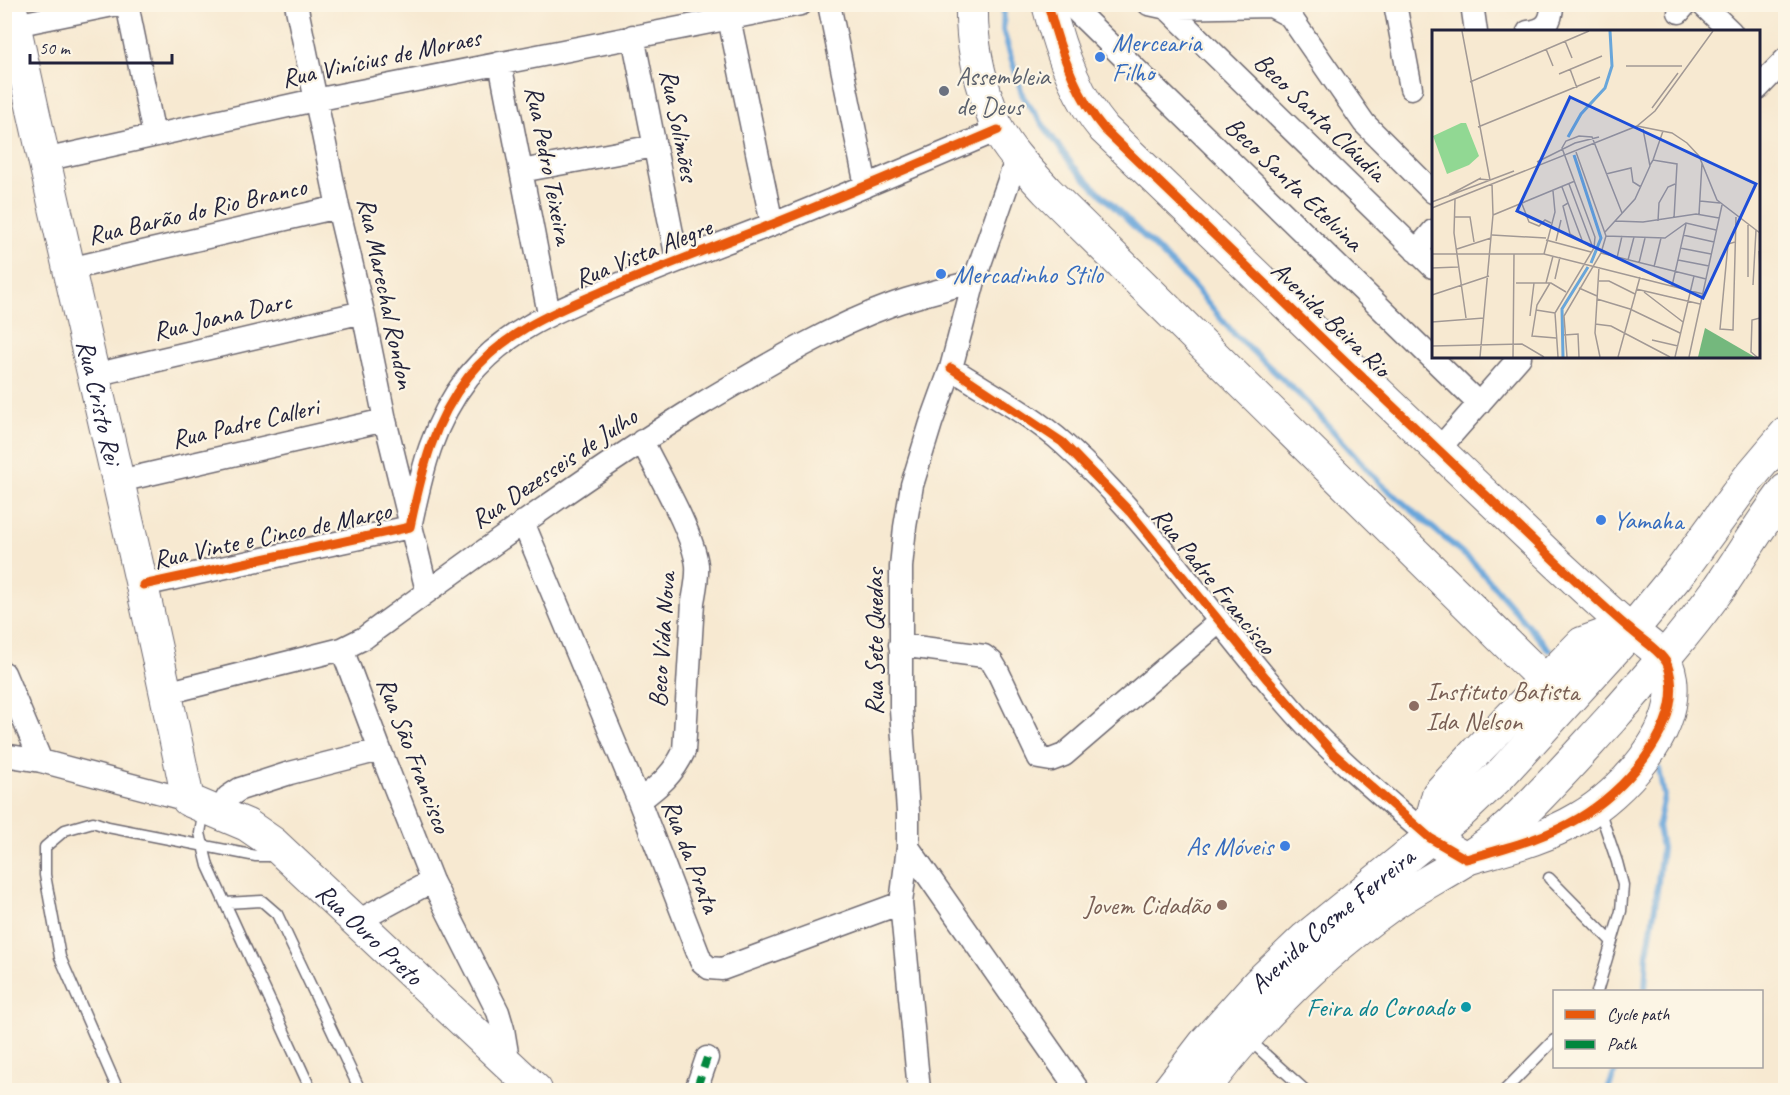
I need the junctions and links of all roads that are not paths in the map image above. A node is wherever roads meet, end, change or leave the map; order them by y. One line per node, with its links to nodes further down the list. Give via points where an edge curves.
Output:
1 (118, 4): 14 (street)
2 (127, 4): 26 (street)
3 (296, 4): 24 (street, Rua Marechal Rondon)
4 (801, 4): 15 (street, Rua Vinícius de Moraes)
5 (829, 4): 31 (street)
6 (972, 4): 25 (street, via 974,57)
7 (1048, 4): 50 (street, Avenida Beira Rio, via 1077,86 1104,129)
8 (1070, 4): 46 (street, Beco Santa Etelvina)
9 (1395, 4): 23 (street)
10 (1472, 4): 16 (street)
11 (1552, 4): 17 (street, via 1548,24)
12 (1702, 4): 18 (street)
13 (1158, 6): 32 (street, via 1270,6 1290,16 1364,123); 36 (street, Beco Santa Cláudia)
14 (12, 15): 29 (street, Rua Cristo Rei)
15 (729, 18): 19 (street, Rua Vinícius de Moraes); 34 (street)
16 (1476, 30)
17 (1540, 30)
18 (1729, 30)
19 (633, 36): 21 (street, Rua Vinícius de Moraes); 27 (street, Rua Solimões)
20 (1772, 62): 22 (street)
21 (500, 63): 24 (street, Rua Vinícius de Moraes); 30 (street, Rua Pedro Teixeira)
22 (1760, 84)
23 (1411, 88)
24 (315, 100): 26 (street, Rua Vinícius de Moraes); 33 (street, Rua Marechal Rondon)
25 (998, 130): 28 (street); 31 (street, Rua Vista Alegre)
26 (154, 135): 29 (street, Rua Vinícius de Moraes)
27 (655, 146): 30 (street); 37 (street, Rua Solimões)
28 (1017, 157): 40 (street, Rua Sete Quedas); 63 (street, via 1047,191)
29 (44, 160): 39 (street, Rua Cristo Rei)
30 (521, 171): 42 (street, Rua Pedro Teixeira)
31 (866, 186): 34 (street, Rua Vista Alegre)
32 (1432, 191)
33 (338, 207): 39 (street, Rua Barão do Rio Branco); 41 (street, Rua Marechal Rondon)
34 (772, 224): 37 (street, Rua Vista Alegre)
35 (1432, 232): 36 (street)
36 (1416, 251): 38 (street, Beco Santa Cláudia)
37 (677, 260): 42 (street, Rua Vista Alegre)
38 (1432, 266)
39 (69, 269): 45 (street, Rua Cristo Rei)
40 (974, 281): 44 (street, Rua Sete Quedas); 49 (street, Rua Dezesseis de Julho, via 892,304 848,322 756,371)
41 (363, 312): 45 (street, Rua Joana Darc); 47 (street, Rua Marechal Rondon)
42 (549, 314): 54 (street, Rua Vista Alegre, via 495,349 449,403 423,465)
43 (1519, 358): 46 (street)
44 (951, 368): 57 (street, Rua Padre Francisco, via 1062,442 1130,512); 59 (street, Rua Sete Quedas, via 915,475 904,526)
45 (94, 375): 51 (street, Rua Cristo Rei)
46 (1479, 404): 50 (street)
47 (385, 420): 51 (street, Rua Padre Calleri); 54 (street, Rua Marechal Rondon)
48 (1785, 434): 58 (main road, Avenida Cosme Ferreira)
49 (642, 441): 53 (street, Rua Dezesseis de Julho); 68 (street, Beco Vida Nova, via 691,545 697,582 684,751 666,780)
50 (1438, 450): 58 (street, Avenida Beira Rio)
51 (119, 482): 55 (street, Rua Cristo Rei)
52 (1785, 490): 61 (main road, Avenida Cosme Ferreira, via 1720,587)
53 (523, 522): 56 (street, Rua Dezesseis de Julho); 68 (street, Rua da Prata)
54 (410, 527): 55 (street, Rua Vinte e Cinco de Março); 56 (street, Rua Marechal Rondon)
55 (143, 585): 64 (street, Rua Cristo Rei)
56 (427, 591): 60 (street, Rua Dezesseis de Julho, via 364,638)
57 (1220, 621): 59 (street, via 1064,755 1052,760 1039,758 992,662 984,656); 71 (street, Rua Padre Francisco, via 1335,754)
58 (1631, 631): 61 (street, Avenida Beira Rio); 63 (street, via 1582,643); 71 (main road, Avenida Cosme Ferreira, via 1502,774)
59 (900, 645): 73 (street, Rua Sete Quedas)
60 (342, 649): 64 (street, Rua Dezesseis de Julho); 65 (street, Rua São Francisco)
61 (1665, 659): 70 (street, via 1671,689 1663,729 1639,765); 75 (main road, Avenida Cosme Ferreira, via 1531,805)
62 (4, 674): 67 (street)
63 (1545, 681): 71 (street, via 1438,794)
64 (166, 693): 69 (street, Rua Cristo Rei)
65 (380, 750): 69 (street, via 290,773); 77 (street, Rua São Francisco)
66 (4, 755): 67 (street)
67 (41, 761): 69 (street)
68 (639, 801): 79 (street, Rua da Prata, via 701,961 709,968 722,969)
69 (204, 806): 72 (lane); 74 (street, Rua Ouro Preto, via 247,825)
70 (1598, 806): 75 (street, via 1546,834); 81 (lane, via 1623,885)
71 (1430, 838): 75 (street); 94 (main road, Avenida Cosme Ferreira, via 1306,938 1258,984)
72 (202, 846): 74 (lane, via 274,858); 78 (lane); 87 (lane, via 93,822 65,830 45,847 45,875 60,957)
73 (908, 847): 79 (street); 93 (street)
74 (286, 854): 80 (street, Rua Ouro Preto)
75 (1466, 859): 83 (main road, Avenida Cosme Ferreira, via 1420,885 1350,937)
76 (1549, 878): 81 (lane)
77 (432, 881): 80 (street); 86 (street, Rua São Francisco, via 498,1012)
78 (225, 903): 88 (lane); 89 (lane, via 262,901 277,914)
79 (901, 903): 92 (street)
80 (356, 922): 86 (street, Rua Ouro Preto)
81 (1612, 942): 82 (lane)
82 (1598, 990)
83 (1246, 1037): 95 (main road, Avenida Cosme Ferreira); 96 (lane)
84 (1553, 1042): 97 (lane)
85 (706, 1058): 91 (street)
86 (509, 1065): 90 (street, Rua Ouro Preto)
87 (118, 1090)
88 (311, 1090)
89 (360, 1090)
90 (536, 1090)
91 (696, 1090)
92 (919, 1090)
93 (1078, 1090)
94 (1169, 1090)
95 (1203, 1090)
96 (1305, 1090)
97 (1506, 1090)

